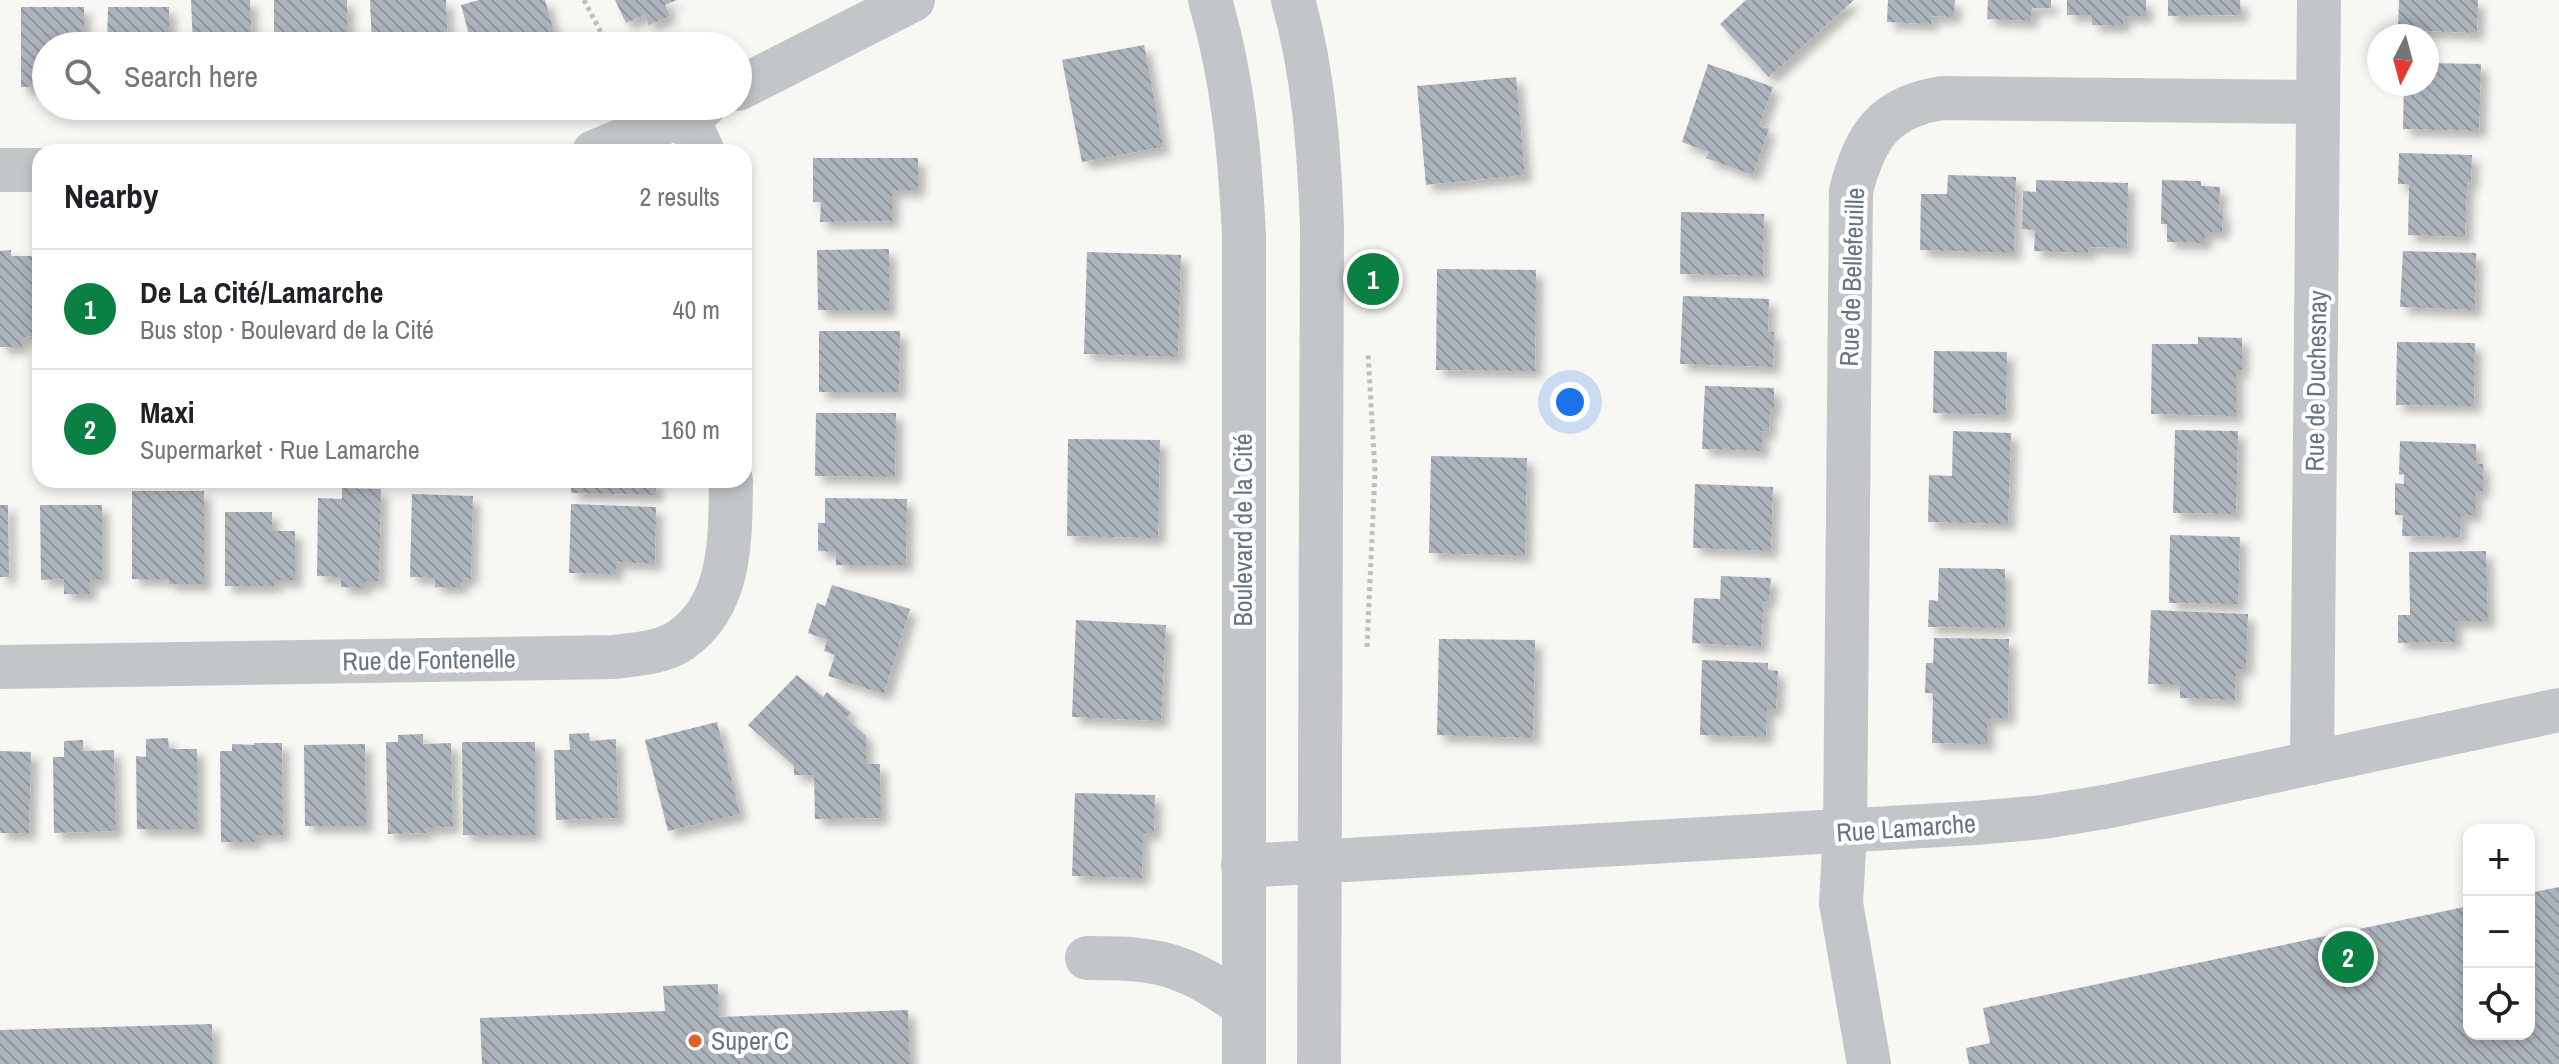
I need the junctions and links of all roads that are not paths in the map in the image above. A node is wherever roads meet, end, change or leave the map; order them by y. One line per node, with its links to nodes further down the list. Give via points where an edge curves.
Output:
1 (913, 0): 5 (street)
2 (1210, 0): 17 (street, Boulevard de la Cité, via 1234,106 1244,236)
3 (1293, 0): 16 (street, via 1309,61 1321,212)
4 (2319, 0): 6 (street, Rue de Duchesnay)
5 (752, 82)
6 (2318, 102): 14 (street, Rue de Duchesnay); 15 (street, Rue de Bellefeuille, via 1942,98 1916,102 1872,136 1851,191)
7 (698, 124): 8 (street)
8 (624, 144)
9 (0, 170): 10 (street)
10 (32, 170)
11 (731, 488): 12 (street, Rue de Fontenelle, via 730,539 716,599 680,641 651,653)
12 (0, 667)
13 (2559, 710): 14 (street, Rue Lamarche)
14 (2312, 763): 15 (street, Rue Lamarche, via 2043,817)
15 (1845, 832): 16 (street, Rue Lamarche); 22 (street, Rue de Bellefeuille, via 1841,903)
16 (1322, 862): 17 (street, Rue Lamarche); 21 (street)
17 (1243, 866): 19 (street, Boulevard de la Cité)
18 (1087, 958): 19 (street, via 1178,968)
19 (1244, 1006): 20 (street, Boulevard de la Cité)
20 (1244, 1064)
21 (1319, 1064)
22 (1869, 1064)

